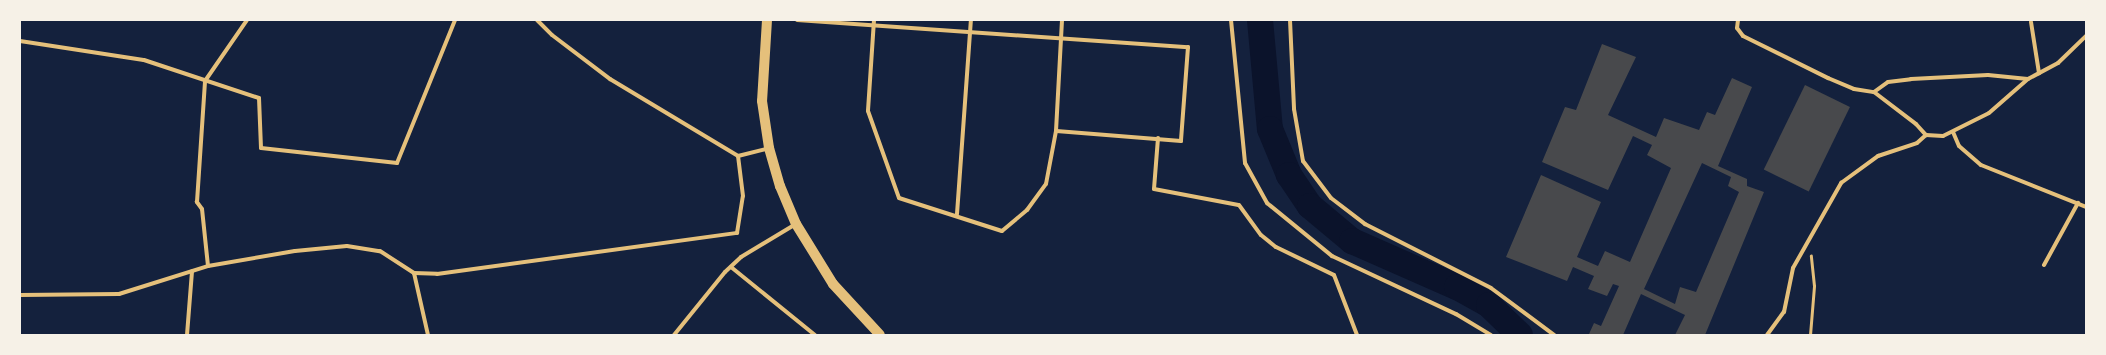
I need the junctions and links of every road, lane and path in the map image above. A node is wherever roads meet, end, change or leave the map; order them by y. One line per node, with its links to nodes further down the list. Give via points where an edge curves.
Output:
1 (247, 20): 19 (street)
2 (455, 20): 19 (street, via 397,163 261,148 259,98)
3 (537, 20): 26 (street, via 552,35 610,79)
4 (767, 20): 25 (main road, via 762,101)
5 (797, 20): 11 (street)
6 (971, 20): 13 (street)
7 (1062, 20): 15 (street)
8 (1231, 20): 44 (street, via 1245,163 1266,203 1332,256 1456,314)
9 (1290, 20): 45 (street, via 1294,109 1303,161 1331,198 1365,224 1491,288)
10 (1738, 20): 20 (street, via 1737,28 1743,36 1828,78 1854,89)
11 (874, 22): 13 (street); 29 (street, via 868,111 899,198)
12 (2031, 22): 17 (street)
13 (970, 32): 15 (street); 29 (street)
14 (2086, 36): 17 (street, via 2058,63)
15 (1061, 37): 21 (street); 24 (street, via 1188,47 1181,141)
16 (20, 41): 19 (street, via 144,60)
17 (2039, 73): 18 (street)
18 (2028, 79): 20 (street, via 1988,75 1912,79 1888,82); 22 (street, via 1989,114)
19 (205, 81): 33 (street, via 197,202 202,209)
20 (1874, 92): 23 (street, via 1916,124)
21 (1056, 131): 24 (street); 29 (street, via 1046,184 1027,210 1002,231)
22 (1953, 132): 23 (street, via 1943,136); 27 (street, via 1959,146 1981,164)
23 (1926, 135): 31 (street, via 1917,143 1878,156 1856,170 1841,183)
24 (1158, 138): 43 (street, via 1154,189 1239,205 1261,235 1276,247 1334,275)
25 (769, 148): 26 (street); 30 (main road, via 780,186)
26 (738, 156): 36 (street, via 743,196 737,233 437,274)
27 (2078, 204): 28 (street); 32 (street)
28 (2086, 207)
29 (957, 214)
30 (796, 224): 34 (street, via 741,257); 42 (main road, via 833,284)
31 (1808, 237): 46 (street, via 1793,268 1784,312); 47 (path, via 1814,286)
32 (2044, 265)
33 (208, 266): 35 (street); 36 (street, via 295,251 347,246 380,251)
34 (731, 267): 40 (street); 41 (street, via 800,326)
35 (192, 271): 37 (street, via 119,294); 38 (street)
36 (414, 273): 39 (street)
37 (20, 296)
38 (187, 335)
39 (428, 335)
40 (674, 335)
41 (815, 335)
42 (880, 335)
43 (1357, 335)
44 (1492, 335)
45 (1554, 335)
46 (1767, 335)
47 (1810, 335)

